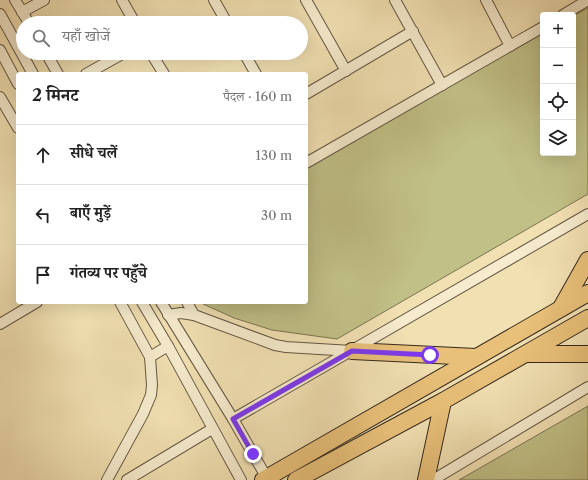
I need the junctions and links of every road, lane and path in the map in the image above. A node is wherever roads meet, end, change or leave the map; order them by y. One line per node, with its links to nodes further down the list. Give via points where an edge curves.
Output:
1 (15, 0): 9 (street)
2 (44, 0): 9 (street)
3 (122, 0): 13 (street)
4 (214, 0): 14 (street)
5 (306, 0): 25 (street)
6 (395, 0): 16 (street)
7 (486, 0): 18 (street)
8 (588, 0): 10 (street)
9 (22, 12): 12 (street)
10 (568, 12)
11 (0, 14): 17 (street)
12 (25, 16)
13 (131, 16)
14 (223, 16)
15 (540, 28): 18 (street)
16 (413, 31): 25 (street); 32 (street)
17 (16, 39)
18 (510, 46): 32 (street)
19 (0, 50): 31 (street)
20 (26, 60): 26 (street)
21 (50, 60): 27 (street)
22 (111, 60): 28 (street)
23 (155, 60): 29 (street)
24 (248, 60): 30 (street)
25 (346, 71): 33 (street)
26 (32, 72)
27 (57, 72)
28 (90, 72)
29 (163, 72)
30 (255, 72)
31 (16, 80)
32 (442, 85): 36 (street)
33 (308, 93)
34 (0, 97): 35 (street)
35 (16, 125)
36 (308, 162)
37 (588, 214): 53 (street)
38 (588, 260): 46 (main road)
39 (588, 293): 46 (main road)
40 (34, 304): 51 (street)
41 (121, 304): 47 (street)
42 (137, 304): 47 (street)
43 (141, 304): 52 (street)
44 (162, 304): 48 (street)
45 (188, 304): 49 (street)
46 (561, 308): 57 (main road)
47 (125, 311): 56 (street)
48 (168, 315): 49 (street); 60 (street)
49 (194, 315): 53 (street, via 276,345)
50 (588, 318): 54 (main road)
51 (0, 324)
52 (168, 346): 56 (street); 61 (street)
53 (352, 351): 57 (main road); 60 (street)
54 (525, 354): 55 (main road); 59 (main road)
55 (588, 354)
56 (150, 357): 63 (street, via 151,395)
57 (476, 357): 62 (main road)
58 (588, 387): 68 (street)
59 (443, 401): 66 (main road); 67 (main road)
60 (233, 419): 62 (street)
61 (212, 429): 64 (street); 65 (street)
62 (266, 479)
63 (108, 480)
64 (127, 480)
65 (241, 480)
66 (296, 480)
67 (426, 480)
68 (433, 480)

